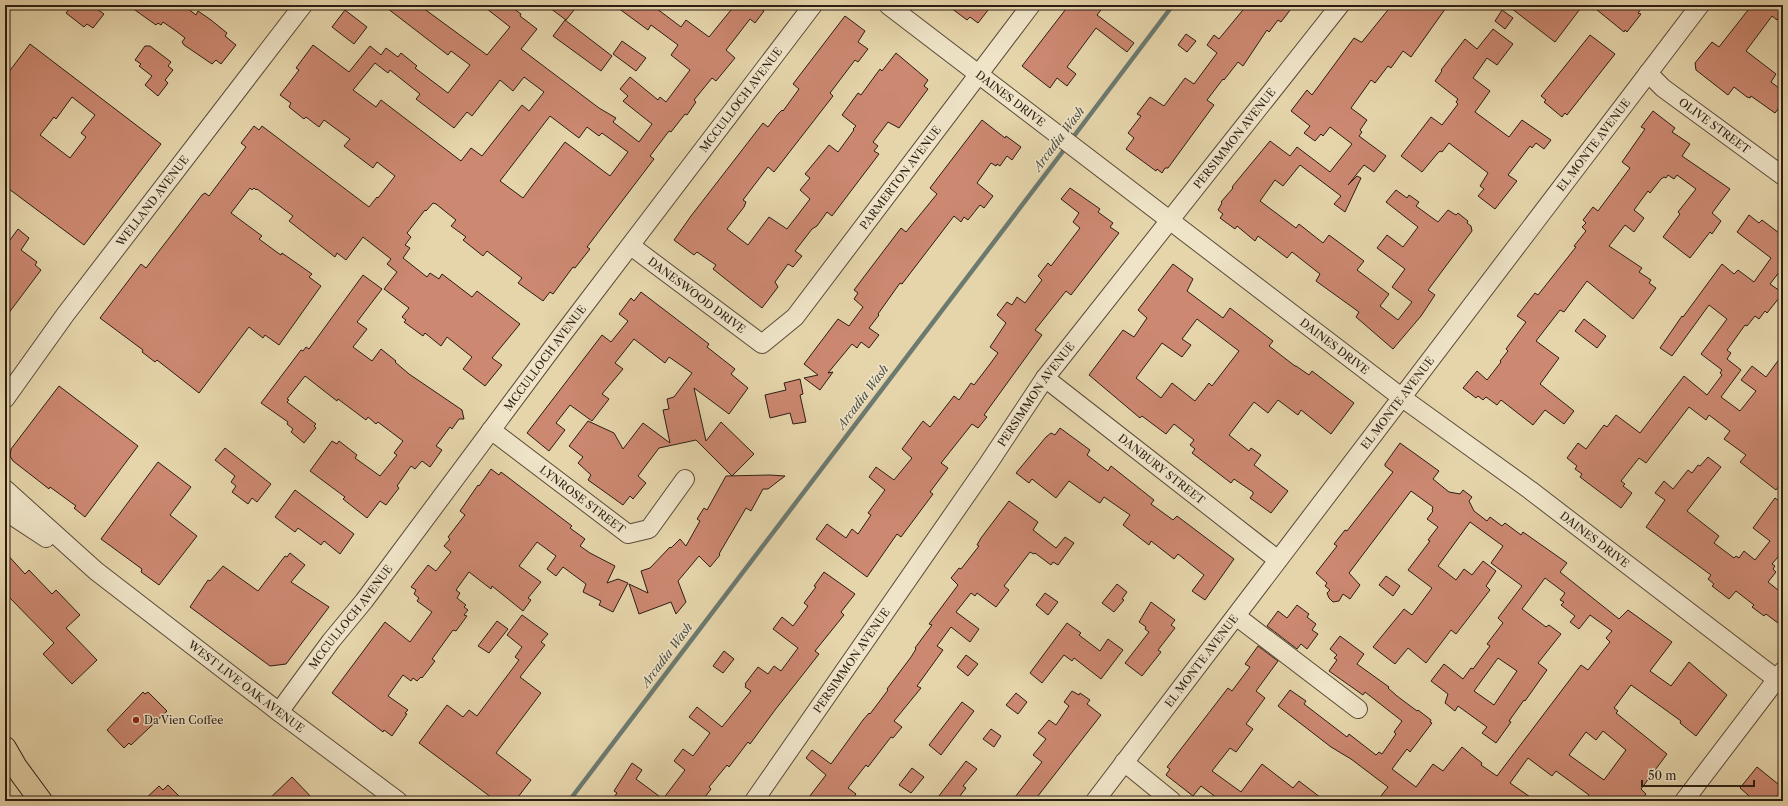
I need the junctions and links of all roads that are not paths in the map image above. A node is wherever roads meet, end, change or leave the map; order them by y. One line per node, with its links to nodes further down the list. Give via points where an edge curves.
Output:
1 (303, 5): 15 (street, WELLAND AVENUE, via 65,315)
2 (813, 5): 11 (street, MCCULLOCH AVENUE)
3 (888, 5): 8 (street, DAINES DRIVE)
4 (1031, 5): 8 (street, PARMERTON AVENUE)
5 (1340, 5): 10 (street, PERSIMMON AVENUE)
6 (1700, 5): 7 (street, EL MONTE AVENUE)
7 (1648, 73): 9 (street, OLIVE STREET, via 1663,88); 14 (street, EL MONTE AVENUE)
8 (979, 74): 10 (street, DAINES DRIVE); 12 (street, PARMERTON AVENUE, via 795,317)
9 (1783, 176)
10 (1170, 220): 13 (street, PERSIMMON AVENUE); 14 (street, DAINES DRIVE)
11 (631, 246): 12 (street, DANESWOOD DRIVE); 16 (street, MCCULLOCH AVENUE)
12 (762, 344)
13 (1045, 378): 20 (street, DANBURY STREET); 30 (street, PERSIMMON AVENUE)
14 (1401, 397): 20 (street, EL MONTE AVENUE); 23 (street, DAINES DRIVE)
15 (5, 399)
16 (491, 430): 17 (street, LYNROSE STREET, via 628,534 649,528); 25 (street, MCCULLOCH AVENUE)
17 (684, 479)
18 (5, 489): 21 (street, WEST LIVE OAK AVENUE)
19 (5, 511): 21 (street, WEST LIVE OAK AVENUE)
20 (1278, 560): 22 (street, EL MONTE AVENUE)
21 (96, 571): 25 (street, WEST LIVE OAK AVENUE)
22 (1236, 616): 24 (street); 27 (street, EL MONTE AVENUE)
23 (1781, 678): 33 (street)
24 (1358, 709)
25 (279, 712): 29 (street, WEST LIVE OAK AVENUE)
26 (5, 748): 28 (main road)
27 (1124, 762): 31 (street, EL MONTE AVENUE); 32 (street)
28 (41, 801)
29 (398, 801)
30 (754, 801)
31 (1095, 801)
32 (1172, 801)
33 (1684, 801)

